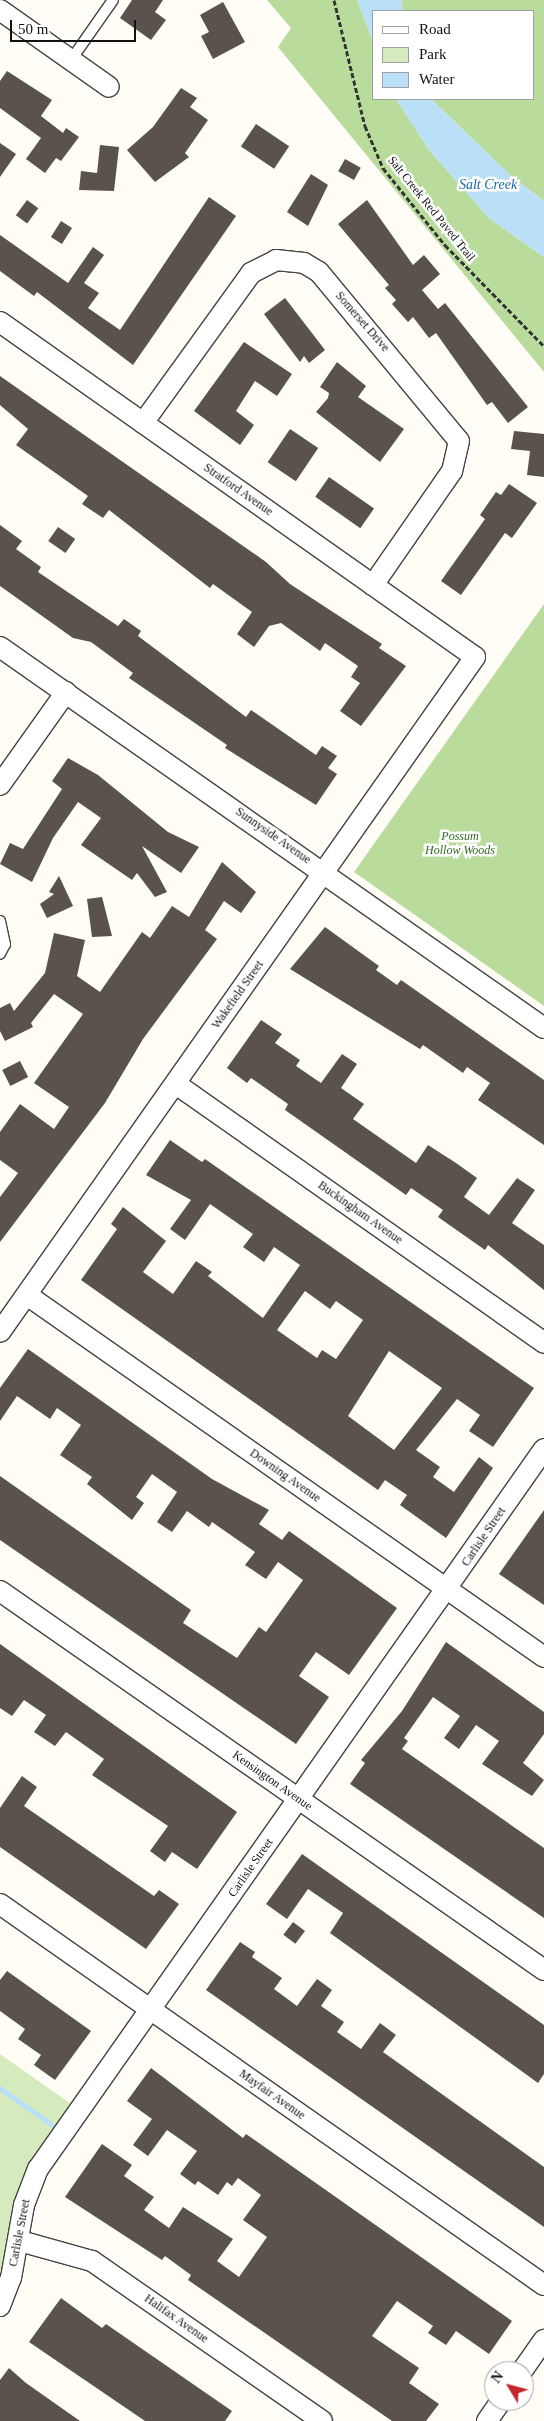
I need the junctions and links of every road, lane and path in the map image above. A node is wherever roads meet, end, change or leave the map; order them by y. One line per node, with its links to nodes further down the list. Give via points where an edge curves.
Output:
1 (113, 0): 4 (lane)
2 (334, 0): 7 (path, Salt Creek Red Paved Trail, via 365,126 382,168 445,245)
3 (0, 10): 4 (street)
4 (71, 60): 5 (street)
5 (108, 87)
6 (0, 322): 8 (street, Stratford Avenue)
7 (544, 346)
8 (143, 423): 9 (street, Stratford Avenue); 9 (street, Somerset Drive, via 251,273 276,260 304,263 319,272 459,441 452,471)
9 (373, 585): 11 (street, Stratford Avenue)
10 (0, 647): 12 (street, Sunnyside Avenue)
11 (475, 657): 14 (street, Wakefield Street)
12 (66, 692): 13 (street); 14 (street, Sunnyside Avenue)
13 (0, 785)
14 (324, 872): 17 (street, Sunnyside Avenue); 18 (street, Wakefield Street)
15 (0, 921): 16 (lane, via 5,944)
16 (0, 954)
17 (544, 1028)
18 (176, 1084): 19 (street, Wakefield Street); 21 (street, Buckingham Avenue)
19 (26, 1295): 20 (street, Wakefield Street); 23 (street, Downing Avenue)
20 (0, 1332)
21 (544, 1343)
22 (544, 1449): 23 (street, Carlisle Street)
23 (448, 1590): 25 (street, Downing Avenue); 26 (street, Carlisle Street)
24 (0, 1591): 26 (street, Kensington Avenue)
25 (544, 1656)
26 (300, 1800): 28 (street, Kensington Avenue); 29 (street, Carlisle Street)
27 (0, 1904): 29 (street, Mayfair Avenue)
28 (544, 1970)
29 (150, 2010): 30 (street, Carlisle Street, via 38,2169 24,2205); 31 (street, Mayfair Avenue)
30 (20, 2241): 32 (street, Carlisle Street); 35 (street, Halifax Avenue, via 92,2261)
31 (544, 2285)
32 (0, 2306)
33 (544, 2340): 34 (street)
34 (529, 2361)
35 (322, 2421)

